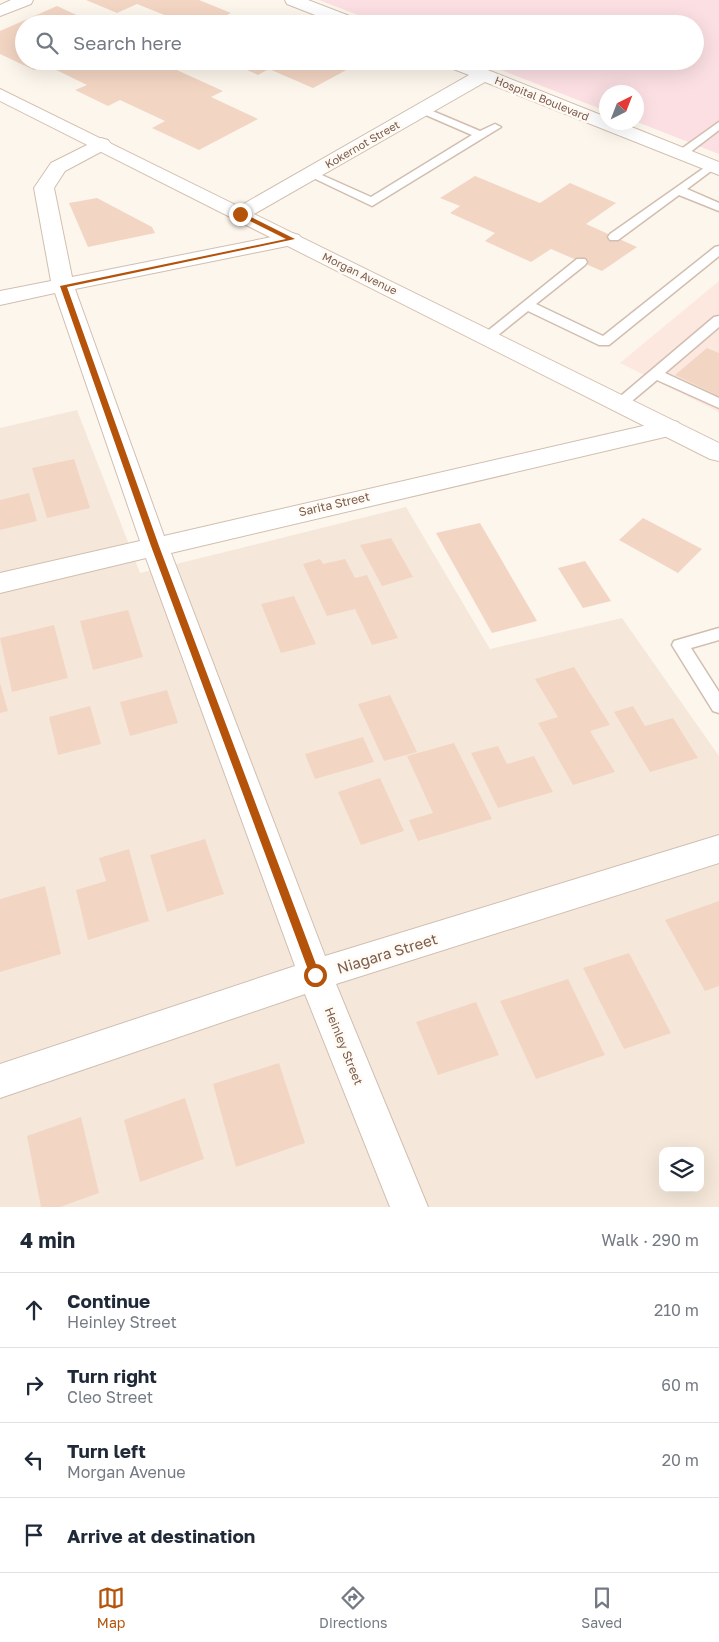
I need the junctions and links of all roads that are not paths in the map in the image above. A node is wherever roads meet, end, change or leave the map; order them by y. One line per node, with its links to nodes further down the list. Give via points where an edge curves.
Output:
1 (25, 0): 3 (street)
2 (293, 0): 4 (street)
3 (0, 10)
4 (331, 15)
5 (470, 70): 6 (street, Hospital Boulevard)
6 (483, 75): 8 (street, Kokernot Street); 13 (street, Hospital Boulevard)
7 (1, 95): 12 (street, Morgan Avenue)
8 (423, 110): 11 (lane); 15 (street, Kokernot Street)
9 (495, 127): 11 (lane)
10 (718, 127): 13 (lane)
11 (482, 135): 17 (lane)
12 (101, 144): 20 (street, Morgan Avenue); 25 (street, Heinley Street, via 58,167 44,188)
13 (681, 154): 14 (street, Hospital Boulevard)
14 (715, 167): 16 (lane)
15 (311, 174): 17 (lane); 20 (street, Kokernot Street)
16 (678, 190): 18 (lane); 21 (lane)
17 (372, 202): 19 (lane)
18 (719, 207)
19 (357, 211)
20 (240, 214): 22 (street, Morgan Avenue)
21 (614, 236)
22 (292, 239): 25 (street); 29 (street, Morgan Avenue)
23 (719, 250): 27 (lane, via 604,342)
24 (581, 262): 27 (lane)
25 (63, 286): 26 (street); 35 (street, Heinley Street)
26 (0, 298)
27 (527, 305): 29 (lane)
28 (719, 320): 30 (lane)
29 (487, 337): 31 (street, Morgan Avenue)
30 (656, 374): 31 (lane); 32 (lane)
31 (620, 403): 33 (street, Morgan Avenue)
32 (719, 404)
33 (669, 428): 34 (street, Morgan Avenue); 35 (street, Sarita Street)
34 (719, 453)
35 (155, 546): 36 (street, Sarita Street); 40 (street, Heinley Street)
36 (0, 584)
37 (719, 634): 38 (lane, via 680,645)
38 (719, 706)
39 (719, 849): 40 (street, Niagara Street)
40 (315, 975): 41 (street, Niagara Street); 42 (street, Heinley Street)
41 (0, 1081)
42 (409, 1207)

